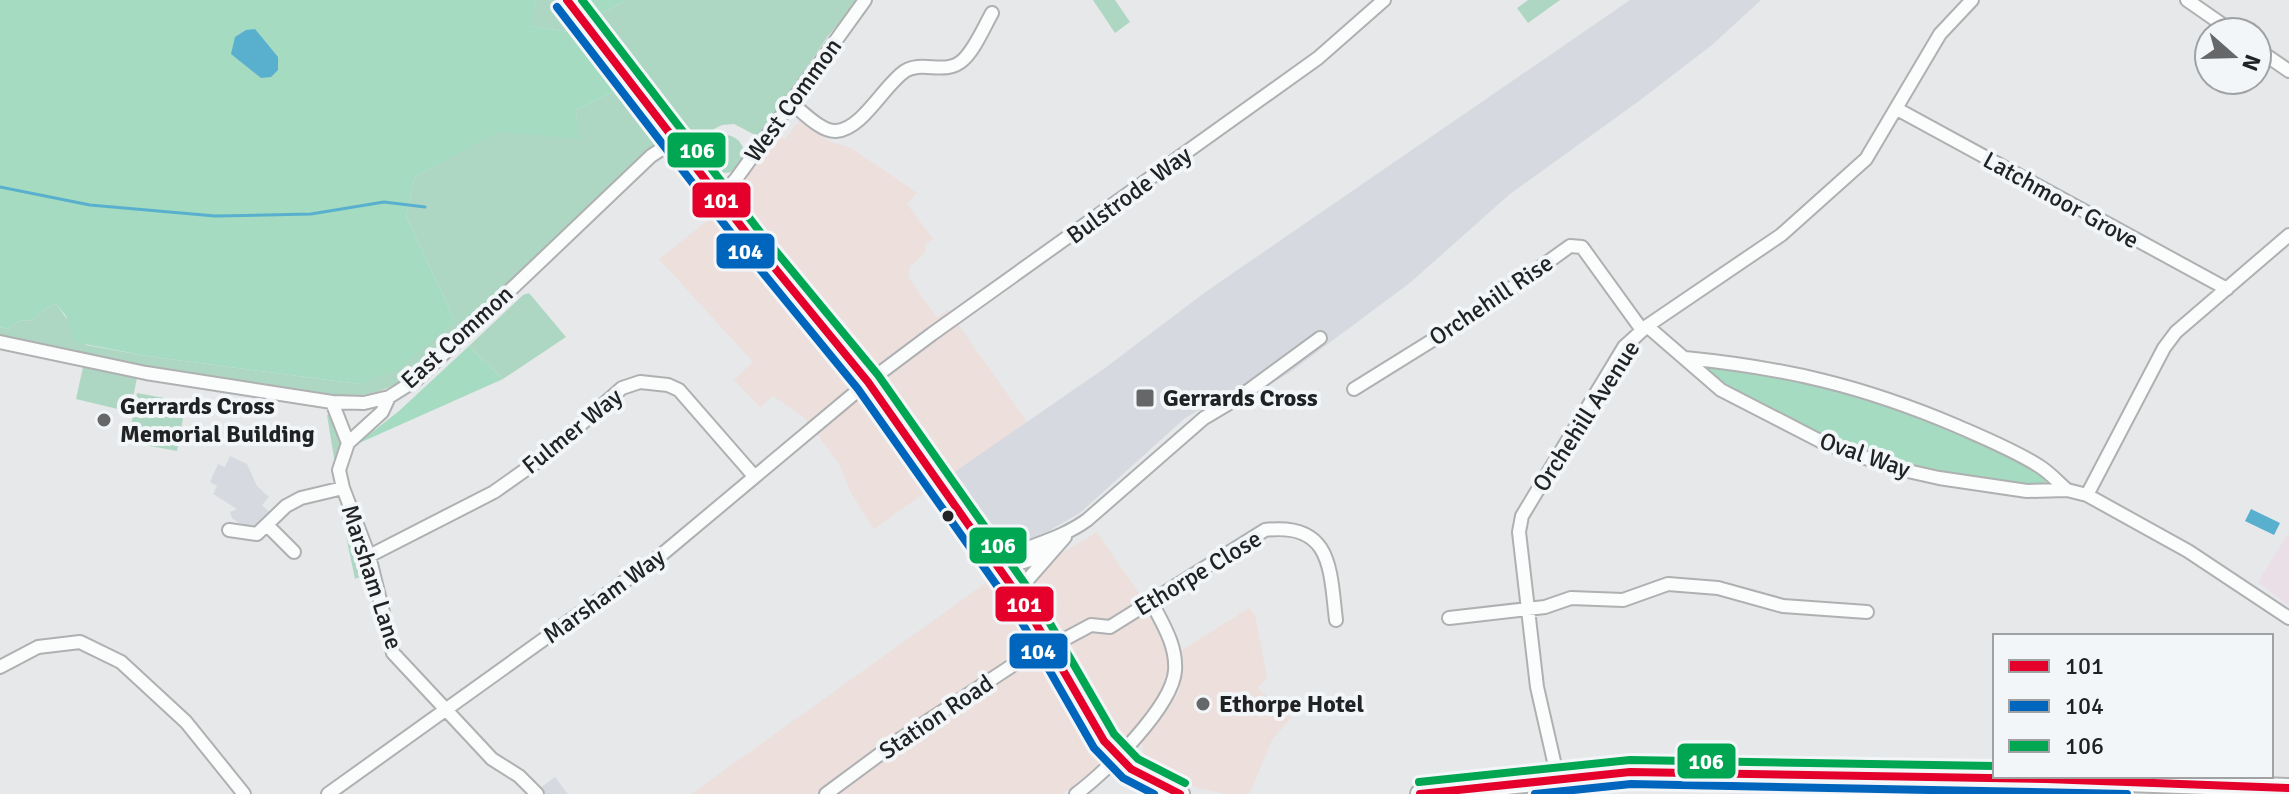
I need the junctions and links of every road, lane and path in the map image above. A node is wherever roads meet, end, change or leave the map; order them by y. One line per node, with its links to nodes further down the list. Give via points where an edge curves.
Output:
1 (567, 0): 10 (main road)
2 (865, 0): 8 (street, West Common)
3 (1384, 0): 18 (street, Bulstrode Way, via 1318,58)
4 (1972, 0): 9 (street, Orchehill Avenue, via 1940,34)
5 (2187, 0): 7 (street)
6 (992, 13): 8 (street, via 965,59 950,69 906,70 848,129 826,129)
7 (2210, 16)
8 (790, 102): 11 (street, West Common)
9 (1897, 109): 13 (street, Latchmoor Grove); 14 (street, Orchehill Avenue, via 1866,159 1781,235)
10 (675, 140): 11 (main road); 20 (street, East Common, via 651,156 416,380)
11 (719, 198): 18 (main road)
12 (2289, 235): 13 (street)
13 (2227, 289): 26 (street, via 2164,348)
14 (1644, 328): 17 (street, Oval Way); 19 (street, Orchehill Rise, via 1582,247 1570,246 1481,310); 35 (street, Orchehill Avenue, via 1624,347 1522,516 1519,532)
15 (1320, 338): 29 (street, via 1204,418)
16 (0, 342): 21 (street, East Common, via 146,373)
17 (1685, 358): 25 (street, Oval Way, via 1751,365 1859,388 1976,434 2040,466); 25 (street, Oval Way, via 1721,390 1853,456 1990,487)
18 (868, 382): 23 (street, Marsham Way); 32 (main road)
19 (1354, 389)
20 (389, 397): 21 (street, East Common); 22 (street, via 382,412)
21 (332, 402): 22 (street)
22 (348, 443): 24 (street, Marsham Lane, via 339,470)
23 (754, 476): 31 (street, Fulmer Way, via 679,390 640,382 622,388 545,456 494,492); 42 (street, Marsham Way, via 660,556)
24 (343, 488): 27 (street, via 301,498); 31 (street, Marsham Lane)
25 (2067, 490): 26 (street, Oval Way)
26 (2087, 495): 38 (street, Oval Way, via 2188,551)
27 (268, 526): 28 (street, via 257,534); 30 (street)
28 (229, 530)
29 (1067, 534): 32 (street, via 1036,557); 33 (street)
30 (294, 552)
31 (369, 556): 42 (street, Marsham Lane, via 393,653)
32 (998, 566): 33 (main road)
33 (1016, 593): 40 (main road)
34 (1151, 601): 39 (street, Ethorpe Close, via 1265,530 1286,528 1305,534 1325,552); 40 (street, Ethorpe Close, via 1110,627 1091,625); 43 (street, via 1173,650 1175,672 1169,694)
35 (1528, 609): 36 (street, via 1571,598 1623,600 1668,584 1718,588 1783,606); 37 (street); 44 (street, Orchehill Avenue, via 1537,687)
36 (1867, 612)
37 (1449, 618)
38 (2289, 618)
39 (1336, 620)
40 (1049, 644): 43 (main road); 52 (street, Station Road, via 899,740)
41 (0, 667): 50 (street, via 38,647 80,642 121,662 186,722)
42 (447, 710): 49 (street, Marsham Lane, via 492,759); 51 (street, Marsham Way)
43 (1118, 757): 48 (street); 54 (main road)
44 (1558, 779): 46 (main road); 47 (main road, via 1630,772 2032,779)
45 (2289, 788): 47 (main road)
46 (1512, 789): 55 (main road)
47 (2127, 789)
48 (1090, 790): 53 (street)
49 (535, 792)
50 (244, 794)
51 (328, 794)
52 (826, 794)
53 (1076, 794)
54 (1180, 794)
55 (1420, 794)

